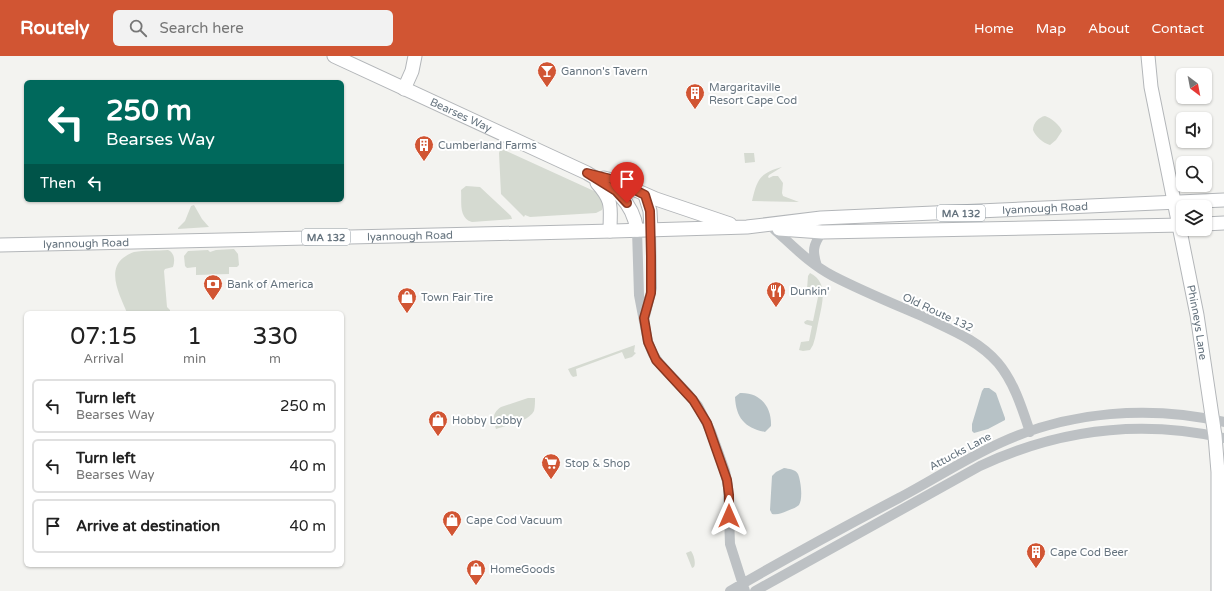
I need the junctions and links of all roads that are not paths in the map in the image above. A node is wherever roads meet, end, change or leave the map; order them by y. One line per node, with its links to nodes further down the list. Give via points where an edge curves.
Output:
1 (334, 56): 4 (main road, Bearses Way)
2 (415, 56): 4 (main road, via 412,72)
3 (1148, 56): 8 (main road, Phinneys Lane, via 1150,82)
4 (404, 89): 5 (main road, Bearses Way)
5 (587, 173): 6 (main road, Bearses Way, via 615,180); 15 (main road, Bearses Way, via 620,195 633,215); 17 (main road, via 608,198)
6 (645, 195): 13 (main road); 16 (main road, Bearses Way, via 650,211)
7 (1224, 200): 8 (main road, Iyannough Road / MA 132)
8 (1174, 202): 9 (main road, Phinneys Lane); 13 (main road, Iyannough Road / MA 132, via 821,218)
9 (1176, 209)
10 (1224, 222): 11 (main road)
11 (1212, 223)
12 (1176, 225): 18 (main road, Iyannough Road / MA 132)
13 (742, 227): 14 (main road, Iyannough Road / MA 132); 16 (main road, Iyannough Road / MA 132)
14 (774, 228): 18 (main road, Iyannough Road / MA 132); 21 (street, Old Route 132)
15 (637, 230): 16 (main road, Iyannough Road / MA 132); 17 (main road, Iyannough Road / MA 132); 22 (street, Bearses Way, via 639,295)
16 (651, 230): 22 (street, Bearses Way, via 652,288)
17 (610, 231): 20 (main road, Iyannough Road / MA 132)
18 (822, 232): 21 (street, via 814,248)
19 (1183, 236): 23 (main road, Phinneys Lane)
20 (0, 245)
21 (817, 266): 24 (street, Old Route 132, via 849,284 957,332 985,351 1009,380)
22 (644, 318): 26 (street, Bearses Way, via 648,342 656,360 698,406 711,432 728,487 730,544)
23 (1218, 420): 24 (street, Attucks Lane, via 1164,413 1126,412 1075,420); 25 (main road, Phinneys Lane)
24 (1030, 432): 26 (street, Attucks Lane, via 985,450)
25 (1220, 437): 28 (street, Attucks Lane, via 1161,429 1122,428 1072,434 1020,449 980,466); 29 (main road, Phinneys Lane)
26 (743, 587): 27 (street, Attucks Lane)
27 (730, 591)
28 (755, 591)
29 (1218, 591)

